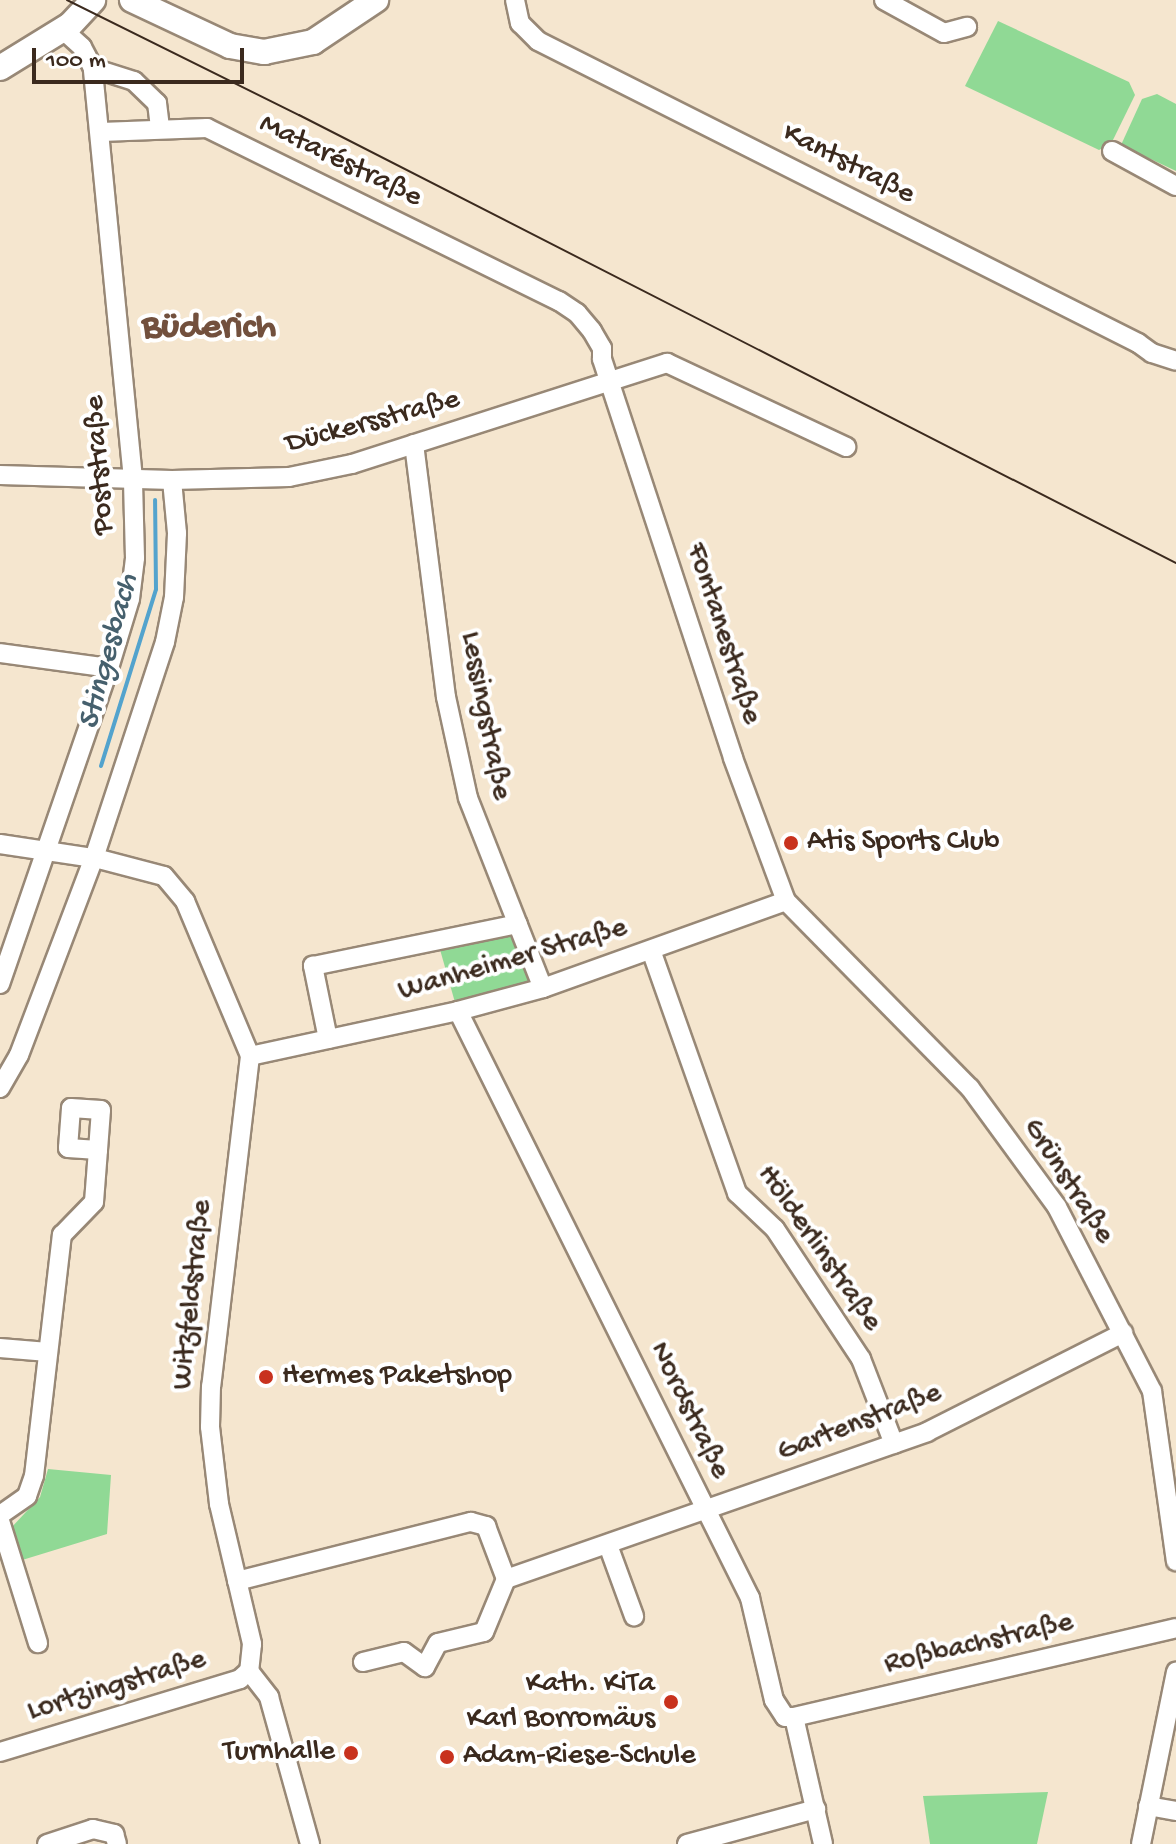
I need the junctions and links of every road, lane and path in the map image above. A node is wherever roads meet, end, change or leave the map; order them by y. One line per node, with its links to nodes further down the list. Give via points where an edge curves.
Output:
1 (132, 0): 5 (main road, via 230,46 264,52 313,42)
2 (515, 0): 14 (street, Kantstraße, via 520,23 538,41)
3 (884, 0): 6 (street, via 944,33)
4 (91, 1): 7 (main road)
5 (369, 2)
6 (967, 27)
7 (63, 30): 8 (main road); 9 (street, Poststraße, via 82,47)
8 (0, 68)
9 (93, 68): 10 (street, via 134,81 157,103); 11 (street, Poststraße)
10 (160, 128): 11 (street, Mataréstraße); 15 (street, Mataréstraße, via 207,128 577,313 602,348)
11 (101, 132): 19 (street, Poststraße)
12 (1112, 151): 13 (street)
13 (1176, 186)
14 (1176, 361)
15 (611, 382): 16 (street, Dückersstraße); 17 (street, via 667,363); 26 (street, Fontanestraße, via 733,758)
16 (414, 444): 20 (street, Dückersstraße, via 289,477); 27 (street, Lessingstraße, via 455,741 468,798)
17 (846, 447)
18 (0, 475): 19 (street, Dückersstraße)
19 (133, 479): 20 (street, Dückersstraße); 22 (street, Poststraße, via 134,578)
20 (172, 480): 25 (street, via 177,533 168,627)
21 (0, 653): 22 (street)
22 (109, 668): 24 (street, Poststraße)
23 (0, 844): 24 (street)
24 (49, 851): 25 (street); 29 (street, Poststraße)
25 (94, 858): 33 (street, via 146,869 176,886); 34 (street, via 19,1055)
26 (786, 901): 28 (street, Wanheimer Straße); 36 (street, Grünstraße, via 970,1088 1057,1207)
27 (518, 924): 30 (street, Lessingstraße); 32 (street, via 313,966)
28 (651, 950): 30 (street, Wanheimer Straße); 39 (street, Hölderlinstraße, via 737,1193 775,1229 854,1347)
29 (0, 984)
30 (543, 988): 31 (street, Wanheimer Straße)
31 (458, 1011): 32 (street, Wanheimer Straße); 41 (street, Nordstraße)
32 (328, 1039): 33 (street, Wanheimer Straße)
33 (250, 1056): 46 (street, Witzfeldstraße, via 211,1386 213,1468)
34 (0, 1088)
35 (98, 1150): 38 (street, via 94,1202 62,1235)
36 (1123, 1333): 39 (street, Gartenstraße); 40 (street, Grünstraße, via 1152,1391)
37 (0, 1348): 38 (street)
38 (48, 1352): 42 (street, via 34,1476 27,1496)
39 (894, 1444): 41 (street, Gartenstraße)
40 (1171, 1497): 44 (street, Grünstraße)
41 (706, 1511): 43 (street, Gartenstraße); 53 (street, Nordstraße, via 750,1598 774,1700 785,1717)
42 (0, 1518): 49 (street)
43 (608, 1545): 45 (street, Gartenstraße); 47 (street)
44 (1176, 1561)
45 (506, 1579): 46 (street, via 486,1526 471,1522); 50 (street, via 484,1632 438,1643 425,1667 404,1652)
46 (237, 1581): 51 (street, Witzfeldstraße, via 252,1644)
47 (634, 1616)
48 (1176, 1628): 53 (street, Roßbachstraße)
49 (38, 1643)
50 (363, 1662)
51 (249, 1671): 54 (street, Lortzingstraße, via 240,1679); 60 (street, via 269,1697)
52 (1176, 1672): 55 (street)
53 (794, 1717): 56 (street, Nordstraße)
54 (0, 1752)
55 (1148, 1806): 57 (street); 63 (street)
56 (816, 1809): 61 (street); 62 (street, Nordstraße)
57 (1176, 1811)
58 (47, 1844): 59 (street, via 93,1829 114,1834)
59 (117, 1844)
60 (310, 1844)
61 (687, 1844)
62 (823, 1844)
63 (1141, 1844)

